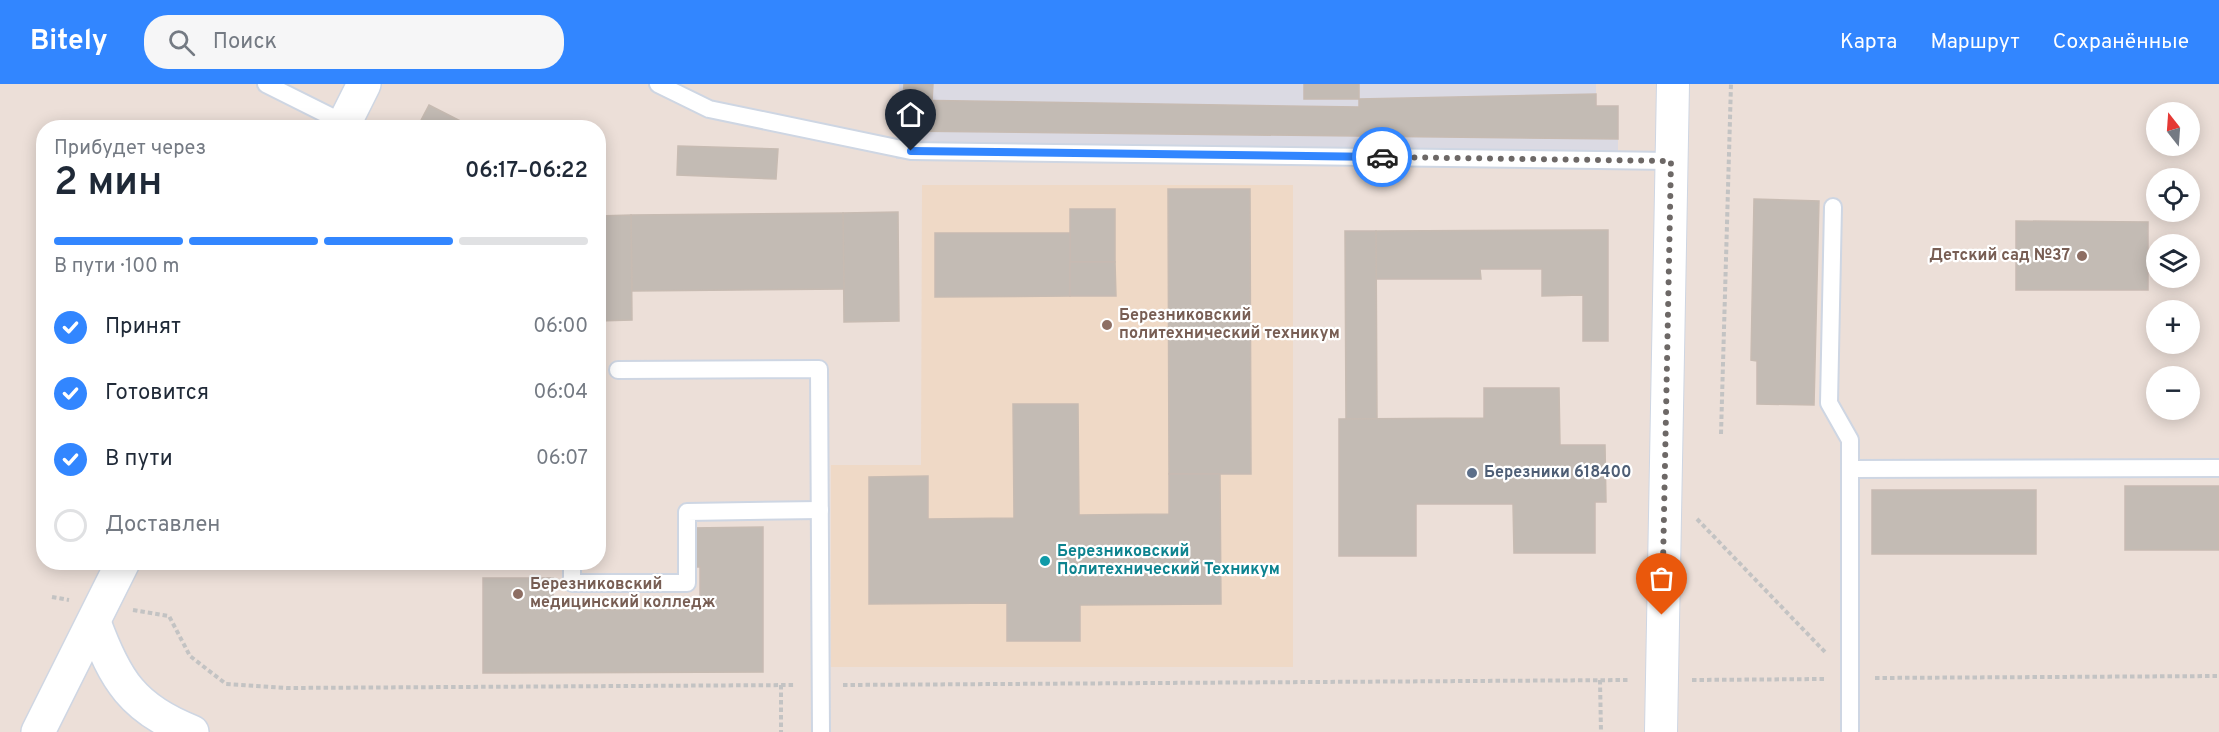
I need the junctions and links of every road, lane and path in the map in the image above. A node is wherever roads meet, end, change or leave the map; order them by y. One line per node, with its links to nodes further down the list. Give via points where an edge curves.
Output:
1 (266, 84): 6 (lane)
2 (364, 84): 7 (street)
3 (658, 84): 8 (lane, via 709,109 911,151)
4 (1673, 84): 8 (street)
5 (1731, 84): 11 (path)
6 (334, 120)
7 (346, 120)
8 (1671, 161): 14 (street)
9 (1833, 207): 13 (lane, via 1828,403 1850,440)
10 (618, 370): 15 (lane, via 819,369)
11 (1721, 434)
12 (2219, 468): 13 (lane)
13 (1850, 469): 21 (lane)
14 (1665, 486): 21 (path); 23 (street)
15 (820, 510): 17 (lane, via 687,512 687,583 572,583); 25 (lane)
16 (119, 570): 19 (street)
17 (572, 570)
18 (52, 597): 19 (path)
19 (98, 613): 24 (path, via 169,616 190,656 226,684 287,688); 26 (street); 27 (street, via 118,676 142,706 166,722)
20 (2219, 676): 21 (path)
21 (1850, 679): 23 (path); 32 (lane)
22 (1600, 680): 23 (path); 25 (path); 30 (path)
23 (1661, 680): 31 (street)
24 (781, 685): 25 (path); 28 (path)
25 (821, 685): 29 (lane)
26 (38, 732)
27 (192, 732)
28 (781, 732)
29 (821, 732)
30 (1601, 732)
31 (1661, 732)
32 (1850, 732)

